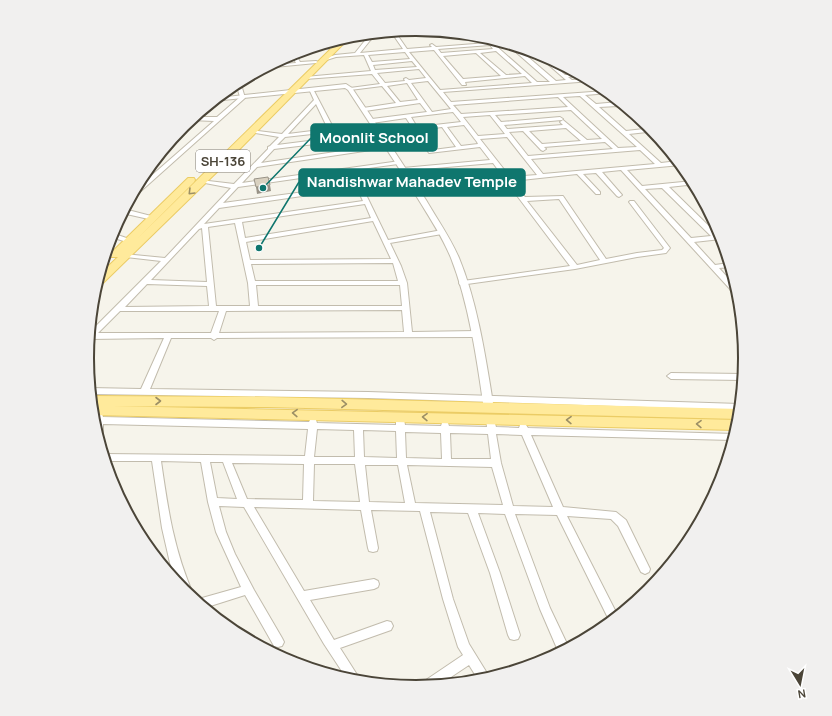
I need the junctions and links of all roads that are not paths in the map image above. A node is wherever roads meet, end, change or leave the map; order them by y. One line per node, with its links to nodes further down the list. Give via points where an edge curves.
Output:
1 (390, 37): 4 (street)
2 (395, 37): 11 (street)
3 (368, 40): 17 (street)
4 (387, 40)
5 (487, 44): 6 (street)
6 (432, 45): 11 (street); 18 (street)
7 (491, 45): 12 (street)
8 (336, 46): 21 (main road, SH-136)
9 (384, 46): 13 (street)
10 (331, 48): 21 (main road, SH-136)
11 (405, 50): 13 (street); 20 (street)
12 (497, 50): 14 (street); 31 (street)
13 (382, 51): 15 (street)
14 (477, 52): 18 (street); 35 (street)
15 (365, 53): 17 (street); 23 (street)
16 (521, 53): 28 (street)
17 (357, 54): 21 (street, via 335,56)
18 (439, 55): 38 (street)
19 (296, 60): 22 (street)
20 (412, 60): 23 (street); 26 (street)
21 (319, 62): 22 (street); 36 (main road, SH-136); 52 (main road, SH-136)
22 (298, 63): 24 (street)
23 (369, 64): 30 (street)
24 (284, 65)
25 (553, 67): 33 (street)
26 (419, 68): 27 (street); 37 (street)
27 (400, 70): 30 (street); 40 (street)
28 (539, 70): 29 (street); 42 (street)
29 (533, 71)
30 (374, 73): 32 (street); 44 (street)
31 (525, 73): 35 (street); 43 (street)
32 (345, 76): 36 (street); 45 (street)
33 (564, 76): 34 (street); 41 (street)
34 (571, 76)
35 (505, 77): 38 (street)
36 (304, 78): 51 (main road, SH-136)
37 (428, 79): 40 (street); 50 (street)
38 (462, 81): 49 (street)
39 (580, 81): 41 (street)
40 (408, 82): 44 (street); 60 (street)
41 (571, 82): 42 (street)
42 (555, 83): 43 (street)
43 (536, 84): 46 (street)
44 (382, 85): 45 (street); 61 (street)
45 (348, 87): 48 (street); 66 (street)
46 (501, 87): 49 (street); 58 (street)
47 (240, 88): 56 (street)
48 (311, 89): 51 (street); 59 (street)
49 (469, 89): 50 (street)
50 (440, 91): 62 (street)
51 (292, 92): 52 (street); 85 (main road, SH-136)
52 (281, 93): 56 (street); 131 (main road, SH-136)
53 (599, 93): 54 (street)
54 (581, 94): 55 (street); 64 (street)
55 (559, 96): 58 (street); 65 (street)
56 (243, 97): 57 (street); 74 (street)
57 (225, 99)
58 (510, 99): 62 (street)
59 (317, 100): 83 (street); 89 (street)
60 (422, 101): 61 (street); 69 (street)
61 (399, 104): 66 (street)
62 (450, 104): 67 (street)
63 (614, 105): 64 (street)
64 (595, 106): 87 (street)
65 (572, 108): 68 (street); 92 (street)
66 (365, 109): 76 (street)
67 (455, 110): 69 (street); 72 (street)
68 (552, 110): 70 (street); 75 (street)
69 (430, 113): 71 (street)
70 (492, 114): 72 (street); 78 (street)
71 (407, 116): 76 (street); 81 (street)
72 (460, 116): 77 (street)
73 (201, 119): 74 (street)
74 (218, 119): 116 (street)
75 (560, 119): 78 (street); 80 (street)
76 (372, 121): 88 (street)
77 (465, 123): 79 (street); 90 (street)
78 (500, 124): 86 (street)
79 (444, 126): 81 (street); 98 (street)
80 (566, 126): 82 (street); 93 (street)
81 (416, 129): 103 (street)
82 (524, 129): 86 (street); 96 (street)
83 (332, 130): 89 (street); 91 (street)
84 (644, 130): 87 (street)
85 (252, 131): 89 (street); 117 (main road, SH-136)
86 (507, 133): 90 (street); 102 (street)
87 (625, 133): 99 (street)
88 (380, 134): 91 (street); 95 (street)
89 (282, 136): 97 (street)
90 (477, 138): 94 (street)
91 (337, 140): 97 (street)
92 (606, 140): 93 (street); 100 (street)
93 (586, 142): 96 (street)
94 (482, 145): 98 (street); 104 (street)
95 (389, 146): 105 (street); 108 (street)
96 (540, 146): 101 (street)
97 (270, 148): 108 (street)
98 (460, 148): 103 (street)
99 (642, 148): 100 (street); 107 (street)
100 (617, 150): 101 (street)
101 (549, 156): 102 (street)
102 (528, 158): 114 (street)
103 (436, 159): 104 (street); 111 (street)
104 (493, 161): 115 (street)
105 (398, 162): 110 (street); 111 (street)
106 (672, 164): 107 (street)
107 (660, 165): 109 (street)
108 (254, 166): 119 (street)
109 (622, 168): 112 (street); 123 (street)
110 (351, 169): 119 (street); 120 (street)
111 (403, 170): 122 (street)
112 (598, 171): 113 (street); 125 (street)
113 (578, 172): 114 (street); 124 (street)
114 (541, 176): 115 (street)
115 (507, 179): 122 (street); 126 (street)
116 (148, 180)
117 (202, 181): 119 (street); 144 (main road, SH-136, one-way to 144)
118 (687, 183): 121 (street)
119 (235, 186): 129 (street)
120 (359, 186): 127 (street); 129 (street)
121 (664, 186): 123 (street); 136 (street)
122 (415, 188): 137 (street)
123 (641, 188): 141 (street)
124 (598, 193)
125 (619, 195)
126 (524, 200): 148 (street, via 561,197); 151 (street)
127 (367, 202): 132 (street); 133 (street)
128 (632, 202): 148 (street, via 667,248 664,252)
129 (216, 206): 135 (street)
130 (129, 212): 131 (street)
131 (153, 218): 142 (main road, SH-136)
132 (376, 219): 140 (street); 143 (street)
133 (238, 221): 134 (street); 140 (street)
134 (205, 226): 135 (street); 159 (street)
135 (197, 227): 145 (street)
136 (711, 229)
137 (442, 232): 143 (street); 158 (street, via 455,258)
138 (118, 237): 142 (street)
139 (714, 237): 141 (street)
140 (243, 240): 149 (street)
141 (689, 240): 152 (street)
142 (130, 241): 146 (main road, SH-136)
143 (386, 242): 147 (street)
144 (126, 255): 145 (street); 153 (main road, SH-136)
145 (166, 260): 154 (street)
146 (109, 261)
147 (395, 261): 149 (street); 157 (street)
148 (604, 261): 151 (street)
149 (247, 262): 156 (street)
150 (724, 266): 152 (street)
151 (575, 267): 158 (street)
152 (714, 267): 155 (street)
153 (105, 275)
154 (145, 282): 159 (street); 164 (street)
155 (729, 282)
156 (252, 283): 157 (street); 162 (street)
157 (403, 283): 163 (street)
158 (463, 283): 166 (street)
159 (210, 284): 160 (street)
160 (213, 308): 161 (street); 164 (street)
161 (223, 308): 162 (street); 170 (street)
162 (254, 308): 163 (street)
163 (406, 308): 167 (street)
164 (119, 309): 165 (street)
165 (96, 331)
166 (476, 334): 167 (street); 179 (street)
167 (408, 335): 170 (street)
168 (95, 336): 169 (street)
169 (168, 336): 170 (street); 174 (street)
170 (214, 337)
171 (671, 376): 172 (street)
172 (737, 377)
173 (96, 391): 174 (street)
174 (144, 392): 179 (street, via 361,395)
175 (734, 407): 176 (street)
176 (679, 409): 179 (main road); 180 (main road)
177 (99, 412): 179 (main road, one-way to 179, via 267,402)
178 (99, 412): 182 (main road)
179 (490, 414): 181 (main road); 184 (main road); 187 (street); 197 (street)
180 (733, 414)
181 (519, 419): 185 (main road, one-way to 181); 187 (street)
182 (313, 420): 183 (main road); 186 (street); 193 (street)
183 (400, 422): 184 (main road); 186 (street); 195 (street)
184 (445, 423): 196 (street)
185 (731, 424)
186 (358, 427): 194 (street)
187 (524, 432): 188 (street); 206 (street)
188 (728, 437)
189 (110, 457): 190 (street)
190 (156, 458): 191 (street); 209 (street, via 161,502)
191 (205, 459): 192 (street); 198 (street)
192 (226, 459): 193 (street); 199 (street)
193 (309, 460): 194 (street); 200 (street)
194 (358, 461): 195 (street); 201 (street)
195 (402, 461): 196 (street); 202 (street)
196 (447, 462): 197 (street)
197 (496, 463): 205 (street)
198 (213, 502): 199 (street); 211 (street, via 225,541)
199 (244, 503): 200 (street); 212 (street, via 247,504)
200 (308, 505): 201 (street)
201 (364, 506): 202 (street); 207 (street)
202 (411, 507): 203 (street)
203 (424, 508): 204 (street); 220 (street, via 448,599 464,647)
204 (472, 509): 205 (street); 216 (street)
205 (510, 510): 206 (street); 218 (street, via 545,608)
206 (560, 511): 208 (street, via 613,515 622,524); 214 (street)
207 (373, 548)
208 (645, 570)
209 (181, 578)
210 (374, 584): 212 (street)
211 (249, 589): 213 (street); 217 (street)
212 (302, 596): 219 (street)
213 (206, 602)
214 (612, 613)
215 (387, 626): 219 (street)
216 (514, 635)
217 (278, 642)
218 (562, 645)
219 (332, 646): 221 (street)
220 (470, 657): 222 (street); 223 (street)
221 (348, 673)
222 (481, 673)
223 (437, 679)

